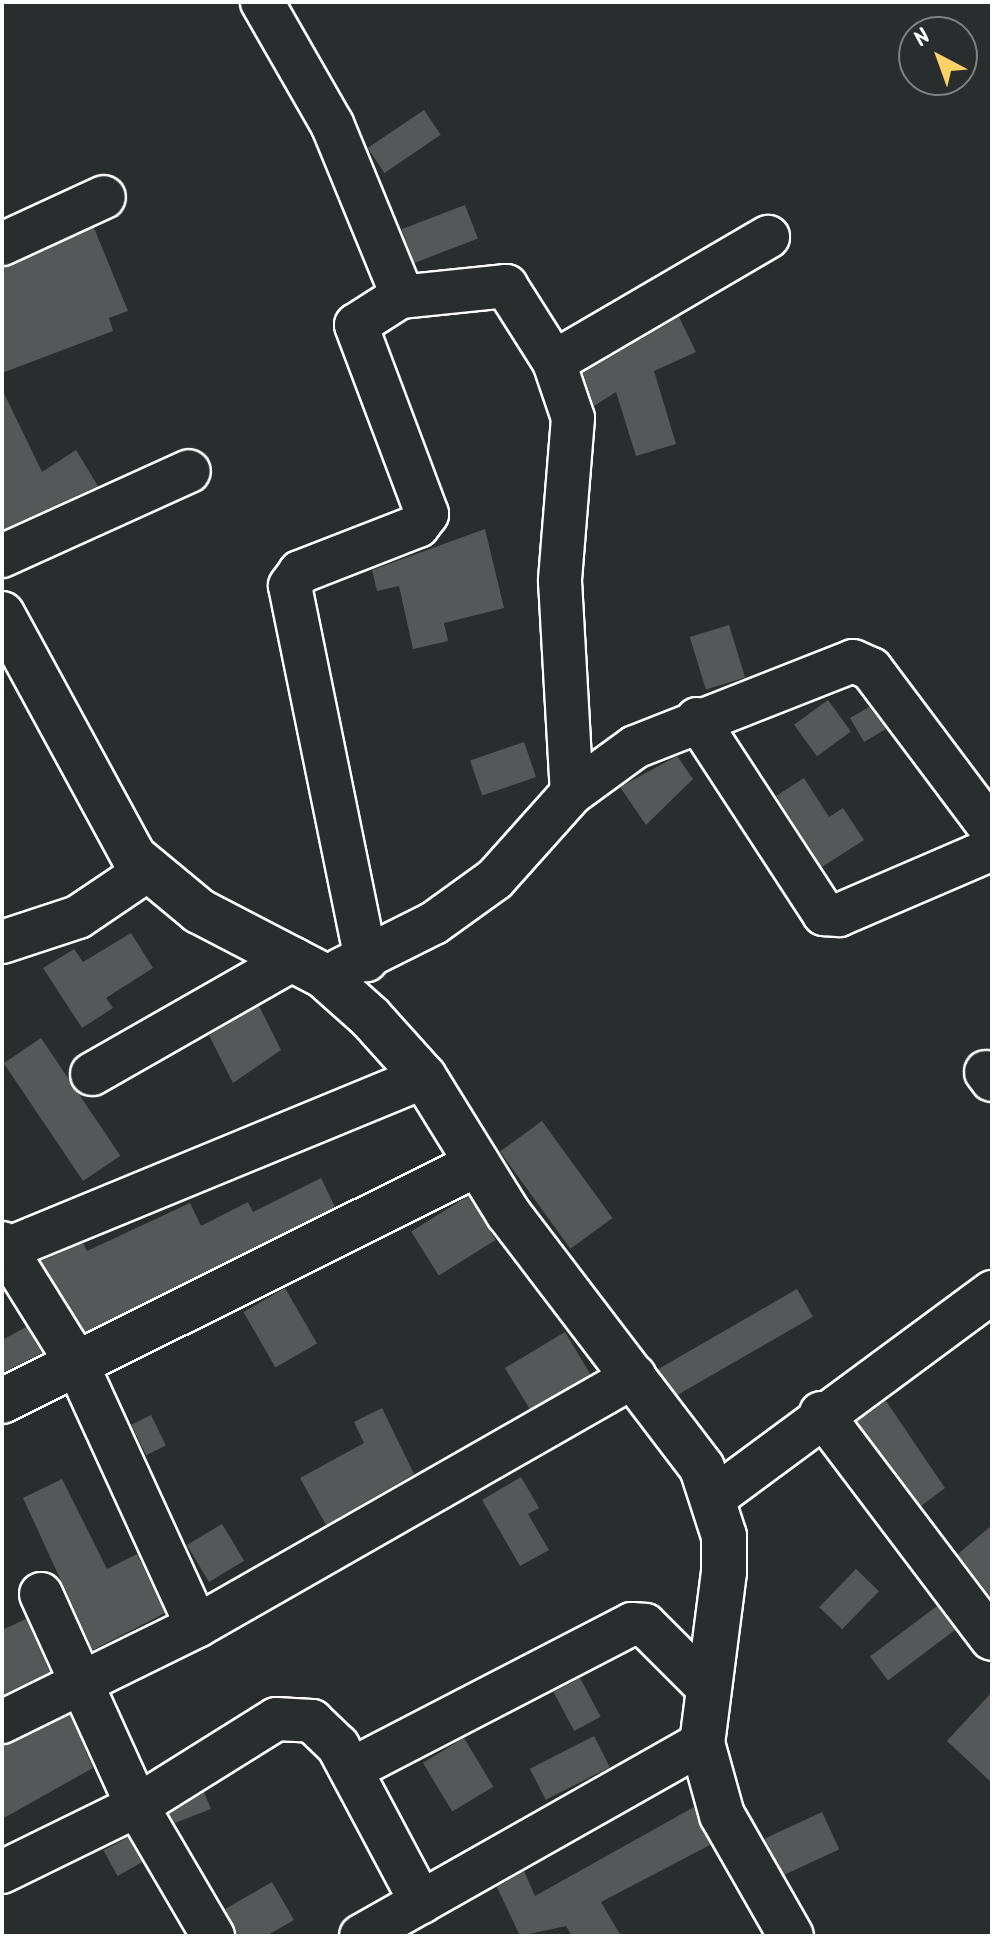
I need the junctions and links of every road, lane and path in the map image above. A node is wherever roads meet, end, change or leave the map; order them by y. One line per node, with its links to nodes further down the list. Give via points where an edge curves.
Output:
1 (262, 2): 5 (street, via 332,124)
2 (104, 197): 4 (street)
3 (768, 237): 6 (street)
4 (2, 244)
5 (400, 297): 6 (street, via 506,286); 16 (street, via 356,325 427,514 418,526 300,572 290,586)
6 (554, 362): 11 (street, via 573,418 560,581)
7 (189, 471): 8 (street)
8 (2, 556)
9 (2, 614): 14 (street, via 99,802)
10 (697, 719): 11 (street, via 635,747); 12 (street, via 863,662); 13 (street, via 824,914 839,915)
11 (572, 793): 16 (street, via 495,879)
12 (992, 830)
13 (992, 849)
14 (146, 871): 15 (street, via 78,917); 17 (street, via 199,911)
15 (2, 942)
16 (366, 960): 17 (street)
17 (309, 968): 18 (street); 19 (street)
18 (92, 1074)
19 (424, 1077): 20 (street); 21 (street)
20 (477, 1164): 23 (street); 24 (street, via 560,1287)
21 (3, 1248): 23 (street)
22 (992, 1292): 26 (street)
23 (76, 1362): 25 (street); 30 (street)
24 (635, 1376): 27 (street, via 682,1436); 30 (street)
25 (2, 1401)
26 (821, 1413): 27 (street); 29 (street)
27 (715, 1497): 33 (street, via 724,1572)
28 (41, 1594): 32 (street)
29 (978, 1597): 31 (street)
30 (197, 1626): 32 (street)
31 (992, 1639)
32 (81, 1685): 34 (street); 37 (street)
33 (706, 1686): 35 (street); 36 (street, via 645,1625 632,1624)
34 (2, 1722)
35 (702, 1743): 39 (street); 42 (street, via 722,1815)
36 (352, 1769): 37 (street, via 324,1730 295,1715 276,1719); 39 (street)
37 (137, 1806): 38 (street); 40 (street)
38 (2, 1872)
39 (421, 1902): 41 (street)
40 (213, 1936)
41 (361, 1936)
42 (789, 1936)

